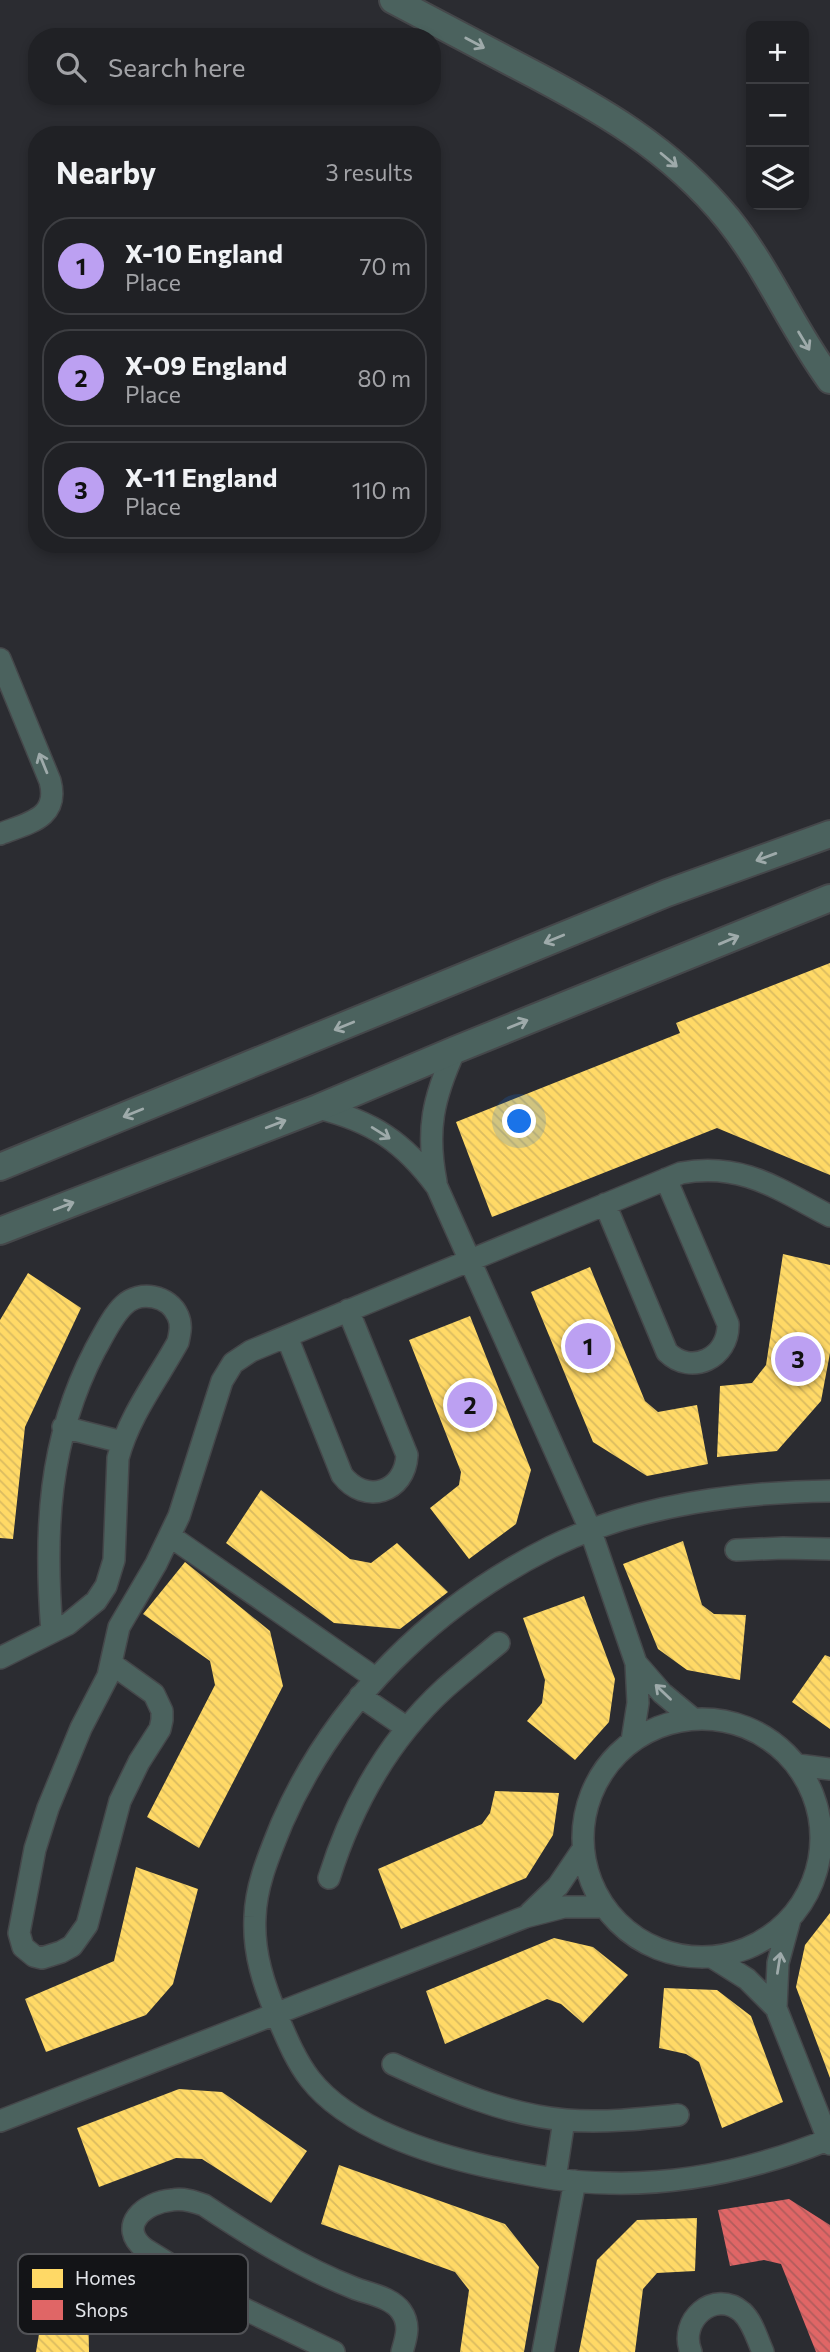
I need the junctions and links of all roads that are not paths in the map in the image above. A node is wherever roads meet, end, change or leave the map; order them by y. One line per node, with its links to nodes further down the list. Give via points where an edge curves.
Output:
1 (393, 0): 2 (street, one-way to 2, via 598,108 680,169 748,245)
2 (830, 380)
3 (0, 659): 4 (street, one-way to 3, via 44,814 53,792)
4 (0, 834)
5 (830, 834): 9 (street, one-way to 9, via 667,893)
6 (830, 898): 7 (street, one-way to 6)
7 (455, 1050): 8 (street); 11 (street, via 431,1125 430,1152)
8 (318, 1108): 11 (street, one-way to 11, via 355,1119 390,1138 419,1163); 14 (street, one-way to 8)
9 (0, 1167)
10 (666, 1179): 12 (street); 12 (street, via 727,1324 723,1348 703,1363 687,1363 667,1352); 13 (street, via 701,1170 742,1173)
11 (437, 1188): 15 (street)
12 (605, 1204): 15 (street)
13 (830, 1216)
14 (0, 1231)
15 (469, 1260): 16 (street); 21 (street)
16 (348, 1310): 17 (street); 17 (street, via 407,1455 398,1480 384,1490 365,1492 342,1475)
17 (287, 1336): 22 (street, via 242,1356 227,1372)
18 (63, 1427): 19 (street); 19 (street, via 85,1370 123,1306 134,1298 160,1298 178,1316 178,1342); 25 (street, via 48,1549)
19 (122, 1442): 25 (street, via 112,1572 89,1607)
20 (830, 1491): 21 (street, via 713,1499)
21 (590, 1530): 28 (street); 30 (street, via 549,1548 472,1594)
22 (170, 1536): 29 (street, via 119,1626); 30 (street)
23 (830, 1549): 24 (street)
24 (736, 1550)
25 (52, 1632): 27 (street)
26 (499, 1643): 33 (street)
27 (0, 1658)
28 (636, 1663): 32 (street, one-way to 28); 34 (street, via 638,1703)
29 (112, 1664): 29 (street, via 154,1694 162,1710 160,1729 120,1801 88,1926 72,1946 42,1958 34,1956 23,1947 19,1933 35,1849 63,1767)
30 (375, 1678): 31 (street)
31 (360, 1696): 33 (street); 45 (street, via 301,1785 276,1838 257,1895 254,1919 259,1968)
32 (692, 1718): 34 (street, via 661,1726); 35 (street, via 724,1720 755,1730)
33 (407, 1728): 39 (street, via 354,1811)
34 (632, 1741): 38 (street, via 598,1779 583,1826)
35 (798, 1765): 36 (street); 37 (street)
36 (830, 1769)
37 (825, 1816): 42 (street, via 821,1856 810,1890)
38 (583, 1849): 40 (street, via 590,1880); 41 (street, via 558,1886)
39 (329, 1878)
40 (604, 1907): 41 (street, via 564,1908); 43 (street, via 621,1926 664,1952)
41 (526, 1917): 45 (street)
42 (790, 1919): 43 (street, via 750,1947); 44 (street, one-way to 42, via 778,1963)
43 (712, 1957): 44 (street, via 747,1979)
44 (776, 2008): 50 (street)
45 (276, 2014): 49 (street); 51 (street, via 310,2079 346,2113 447,2155)
46 (393, 2064): 48 (street, via 493,2104)
47 (678, 2115): 48 (street)
48 (564, 2120): 51 (street)
49 (0, 2121)
50 (829, 2141): 51 (street, via 769,2161 674,2179 620,2183)
51 (565, 2180): 56 (street)
52 (153, 2254): 55 (street, via 139,2244 133,2230 138,2215 150,2205 170,2200 204,2205 285,2255 394,2304 407,2325)
53 (248, 2311): 54 (street)
54 (334, 2352)
55 (402, 2352)
56 (543, 2352)
57 (691, 2352): 58 (street, via 687,2336 694,2318 716,2304 734,2307 748,2319)
58 (763, 2352)

